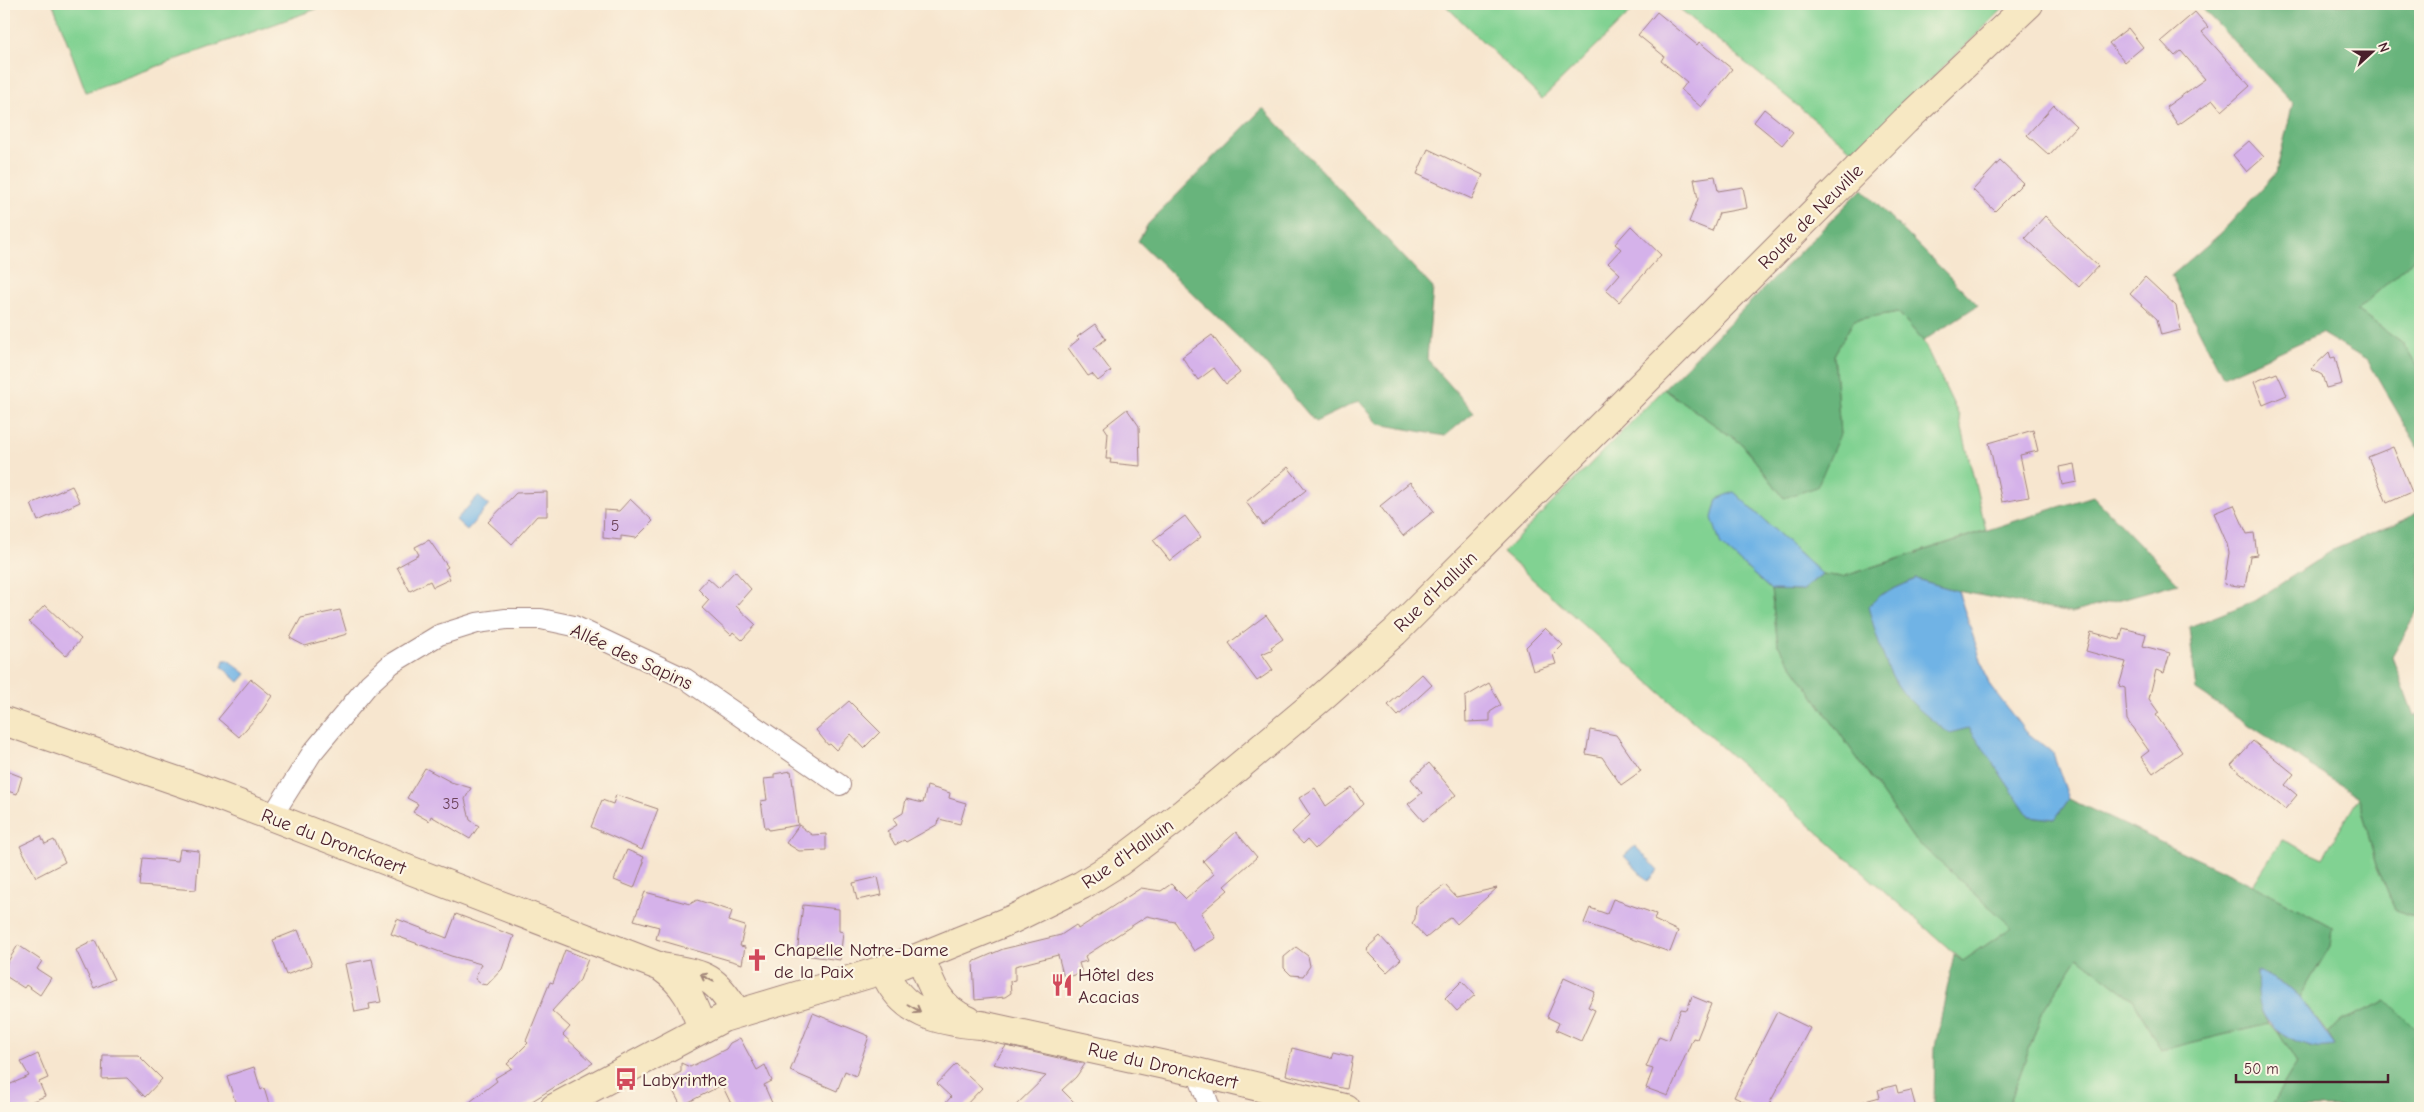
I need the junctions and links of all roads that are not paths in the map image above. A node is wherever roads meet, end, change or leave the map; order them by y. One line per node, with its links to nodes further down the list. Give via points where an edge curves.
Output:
1 (2029, 4): 2 (main road, Route de Neuville, via 1899,127)
2 (1595, 432): 6 (main road, Rue d'Halluin, via 1394,632 1322,697 1158,832 1107,870 1063,896)
3 (4, 721): 5 (main road, Rue du Dronckaert, via 195,787)
4 (840, 785): 5 (street, Allée des Sapins, via 686,679 574,626 541,619 506,618 439,635 391,664 369,684 312,753)
5 (271, 818): 7 (main road, Rue du Dronckaert)
6 (921, 956): 8 (main road, Rue d'Halluin); 10 (main road, Rue du Dronckaert, via 940,1000 950,1010)
7 (661, 968): 9 (main road, Rue du Dronckaert, one-way to 7, via 720,987 704,976); 11 (main road, Rue du Dronckaert, via 686,990)
8 (884, 970): 9 (main road, Rue d'Halluin); 10 (main road, Rue du Dronckaert, one-way to 10, via 900,998 917,1010)
9 (737, 1013): 11 (main road, Rue d'Halluin)
10 (981, 1025): 12 (main road, Rue du Dronckaert)
11 (702, 1028): 13 (main road, Rue d'Halluin)
12 (1197, 1072): 14 (street); 15 (main road, Rue du Dronckaert)
13 (554, 1108)
14 (1210, 1108)
15 (1345, 1108)

